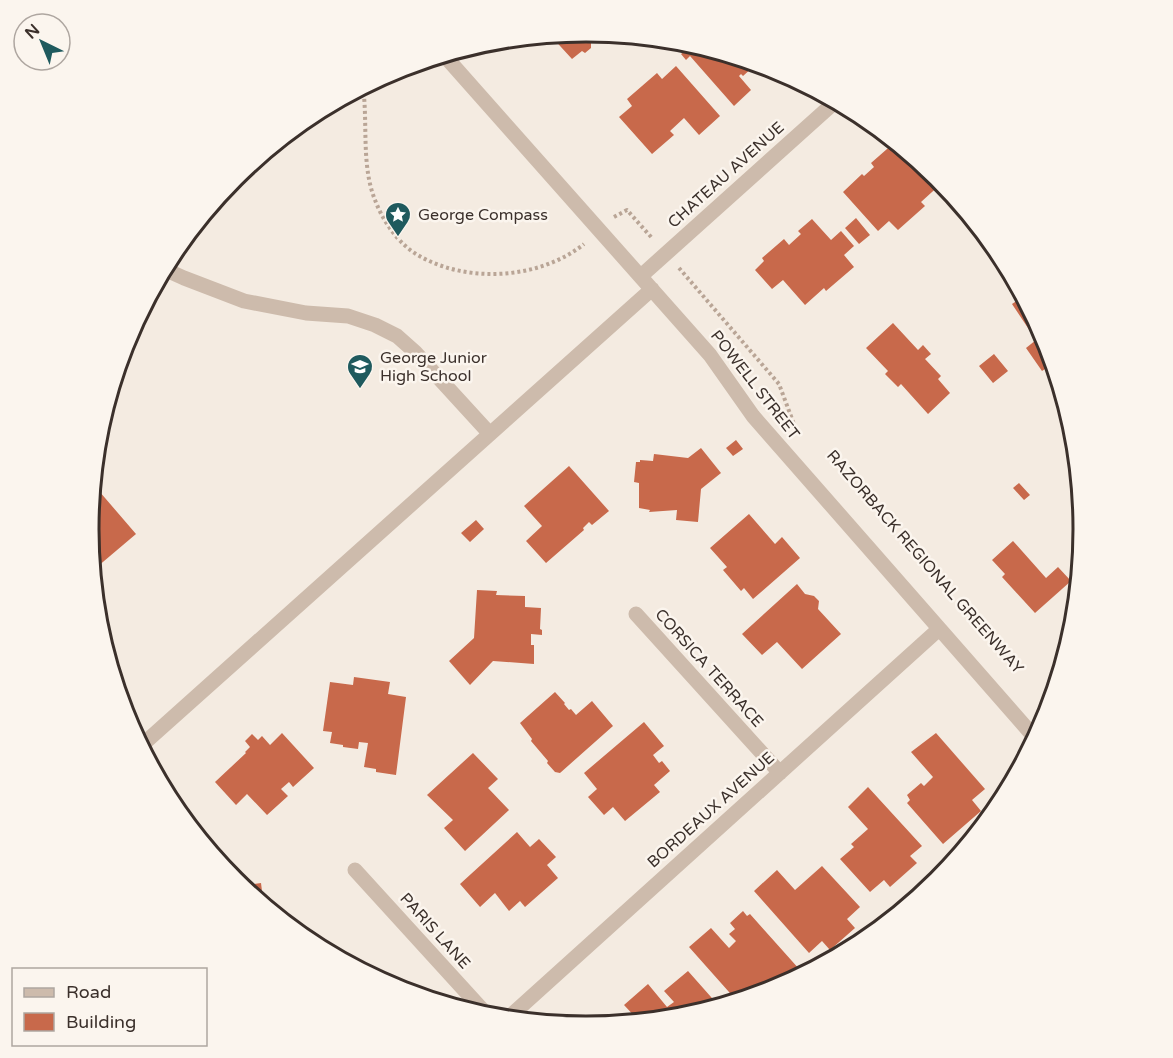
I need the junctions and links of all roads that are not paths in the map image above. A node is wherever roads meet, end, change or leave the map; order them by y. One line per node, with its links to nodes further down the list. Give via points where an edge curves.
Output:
1 (450, 62): 4 (street, POWELL STREET)
2 (830, 107): 4 (street, CHATEAU AVENUE)
3 (173, 273): 6 (street, via 244,301 306,313 348,316 382,328 415,352)
4 (641, 276): 5 (street, POWELL STREET)
5 (652, 289): 6 (street); 8 (street, POWELL STREET, via 710,355 753,416)
6 (490, 434): 10 (street)
7 (636, 614): 11 (street, CORSICA TERRACE)
8 (939, 629): 9 (street, POWELL STREET); 11 (street, BORDEAUX AVENUE)
9 (1029, 732)
10 (148, 740)
11 (780, 773): 14 (street, BORDEAUX AVENUE)
12 (355, 870): 13 (street, PARIS LANE)
13 (476, 1003)
14 (516, 1011)

